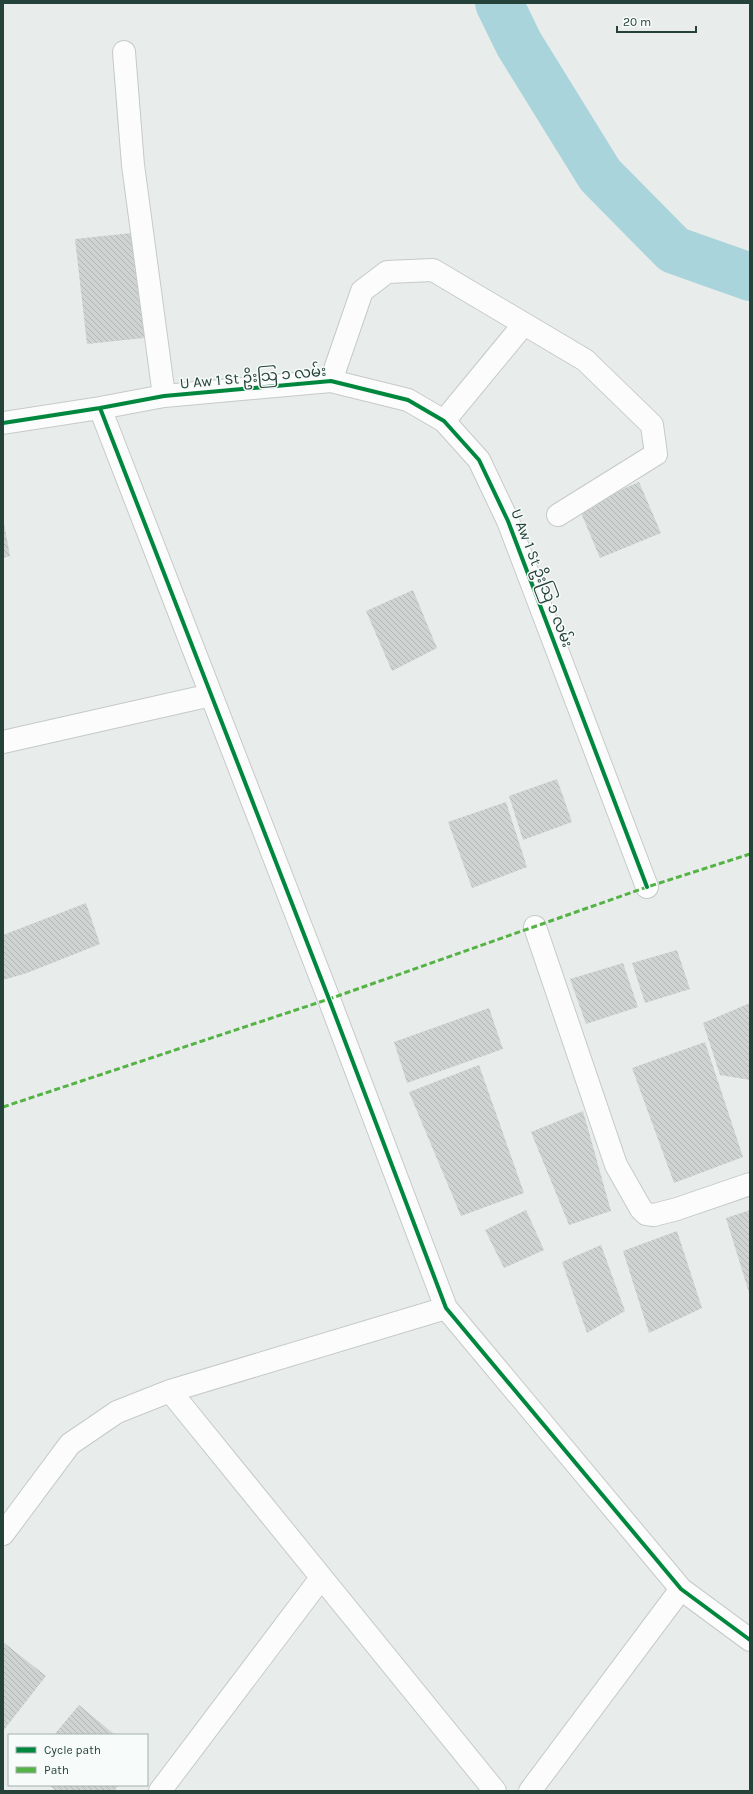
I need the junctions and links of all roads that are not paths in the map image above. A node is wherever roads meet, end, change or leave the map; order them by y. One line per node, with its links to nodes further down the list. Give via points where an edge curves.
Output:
1 (124, 52): 4 (street, via 133,165)
2 (524, 324): 3 (street, via 433,270 387,272 362,291); 6 (street); 8 (street, via 584,360 652,425 655,440 656,454)
3 (331, 381): 4 (street, U Aw 1 St ဥိးသြ ၁ လမ်း); 6 (street, U Aw 1 St ဥိးသြ ၁ လမ်း, via 408,400)
4 (164, 396): 5 (street, U Aw 1 St ဥိးသြ ၁ လမ်း)
5 (100, 408): 7 (street, U Aw 1 St ဥိးသြ ၁ လမ်း); 9 (street)
6 (444, 421): 11 (street, U Aw 1 St ဥိးသြ ၁ လမ်း, via 478,460 508,521)
7 (3, 423)
8 (558, 515)
9 (212, 695): 10 (street); 14 (street)
10 (3, 742)
11 (647, 887)
12 (535, 927): 13 (street, via 616,1165 641,1209 646,1214 654,1215)
13 (750, 1184)
14 (446, 1308): 15 (street); 18 (street)
15 (170, 1391): 16 (street, via 118,1412 70,1444); 17 (street)
16 (3, 1534)
17 (321, 1578): 20 (street); 21 (street)
18 (681, 1589): 19 (street); 22 (street)
19 (750, 1640)
20 (160, 1791)
21 (495, 1791)
22 (530, 1791)

